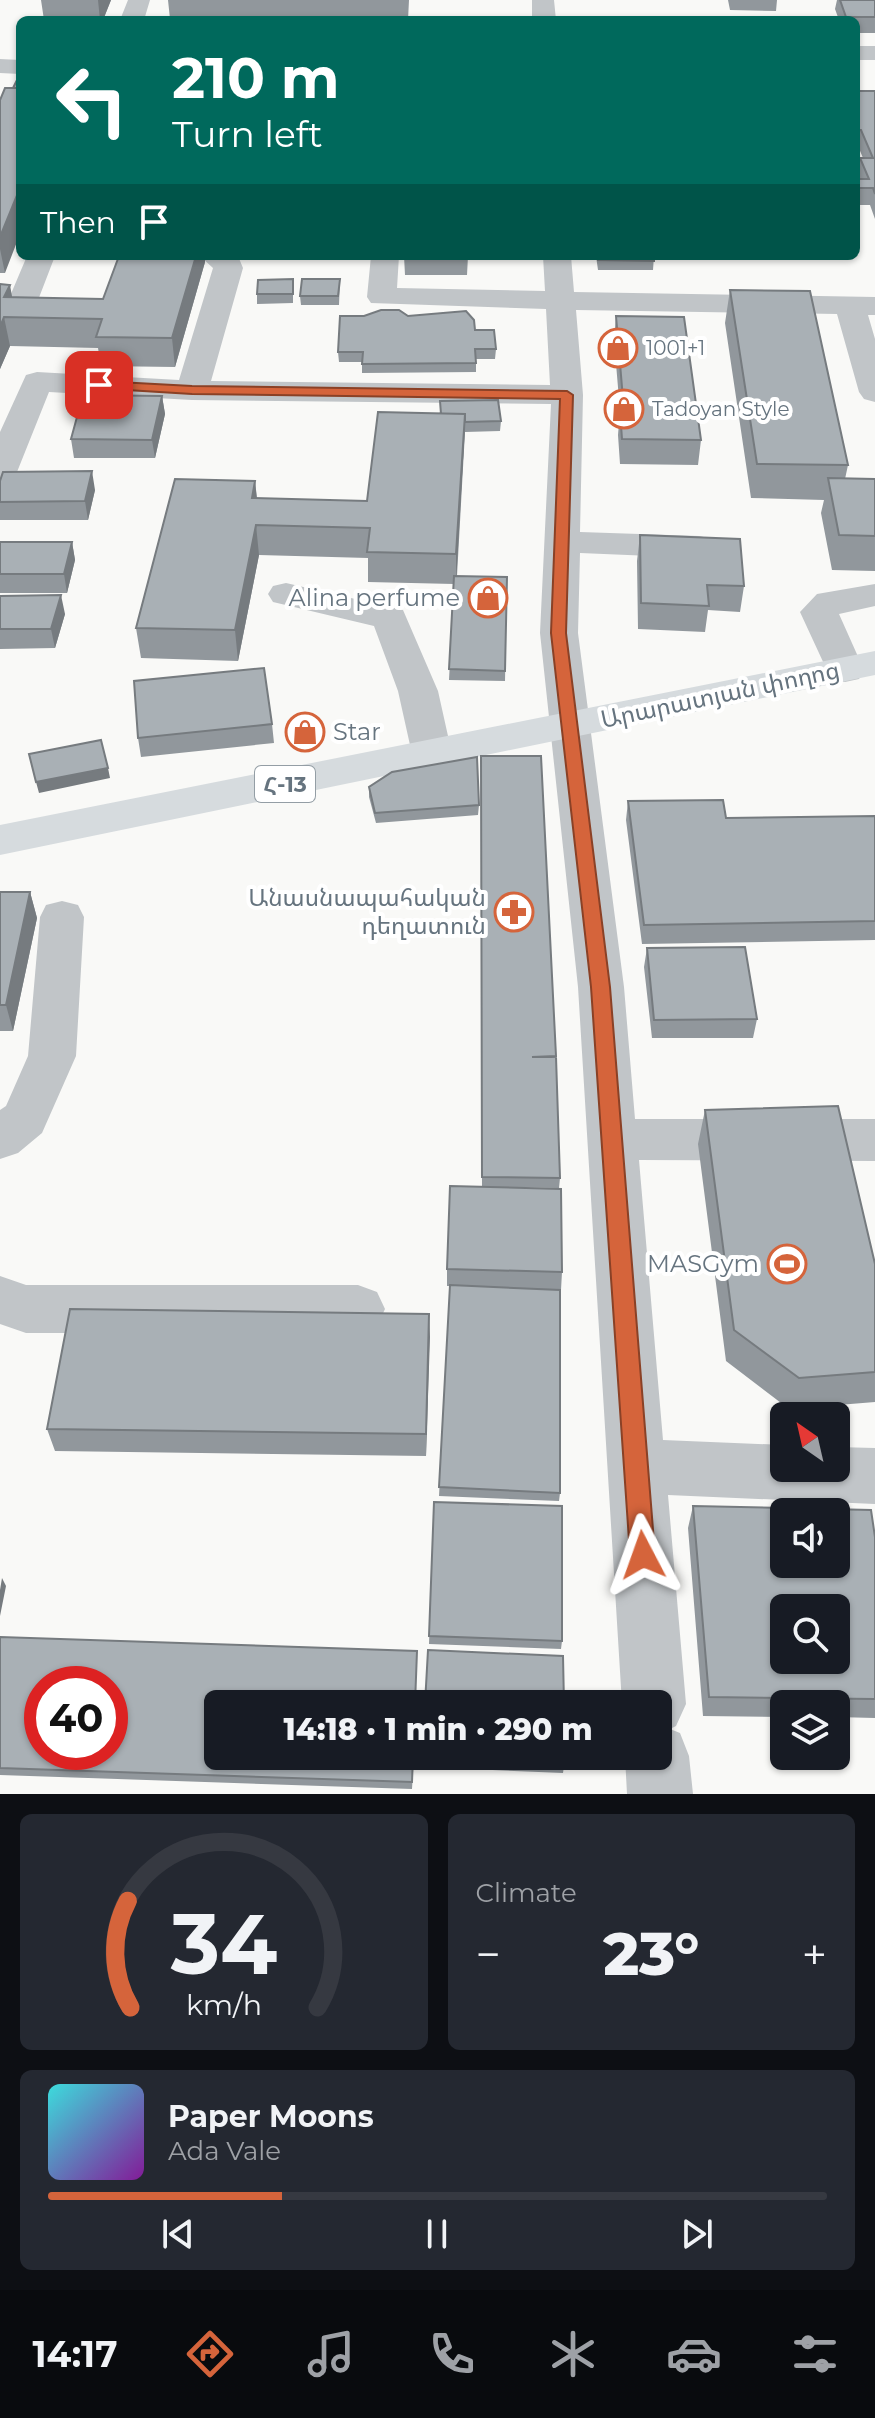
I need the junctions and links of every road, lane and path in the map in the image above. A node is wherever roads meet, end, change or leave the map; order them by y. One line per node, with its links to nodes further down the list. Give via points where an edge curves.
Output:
1 (40, 260): 7 (street)
2 (226, 260): 8 (street)
3 (385, 260): 5 (street, via 382,297)
4 (557, 260): 5 (street)
5 (559, 301): 6 (street); 10 (street)
6 (863, 306): 9 (street)
7 (22, 308)
8 (192, 390): 10 (street); 11 (street, via 37,382)
9 (875, 392)
10 (567, 395): 12 (street)
11 (0, 472)
12 (561, 542): 13 (street); 17 (street, via 559,633)
13 (727, 547)
14 (286, 594): 18 (street, via 390,618 418,691)
15 (875, 595): 16 (street, via 830,602 819,612)
16 (860, 666): 17 (main road, Արարատյան փողոց / Հ-13)
17 (569, 727): 18 (main road, Արարատյան փողոց / Հ-13); 22 (street, via 601,987)
18 (432, 754): 19 (main road, Արարատյան փողոց / Հ-13)
19 (0, 840)
20 (62, 917): 21 (street, via 52,1056 25,1119)
21 (0, 1138)
22 (612, 1139): 23 (street); 26 (street)
23 (875, 1140)
24 (0, 1300): 25 (street, via 26,1309)
25 (358, 1309)
26 (636, 1466): 27 (street); 28 (street)
27 (875, 1476)
28 (653, 1690)
29 (658, 1770): 30 (street)
30 (660, 1794)

